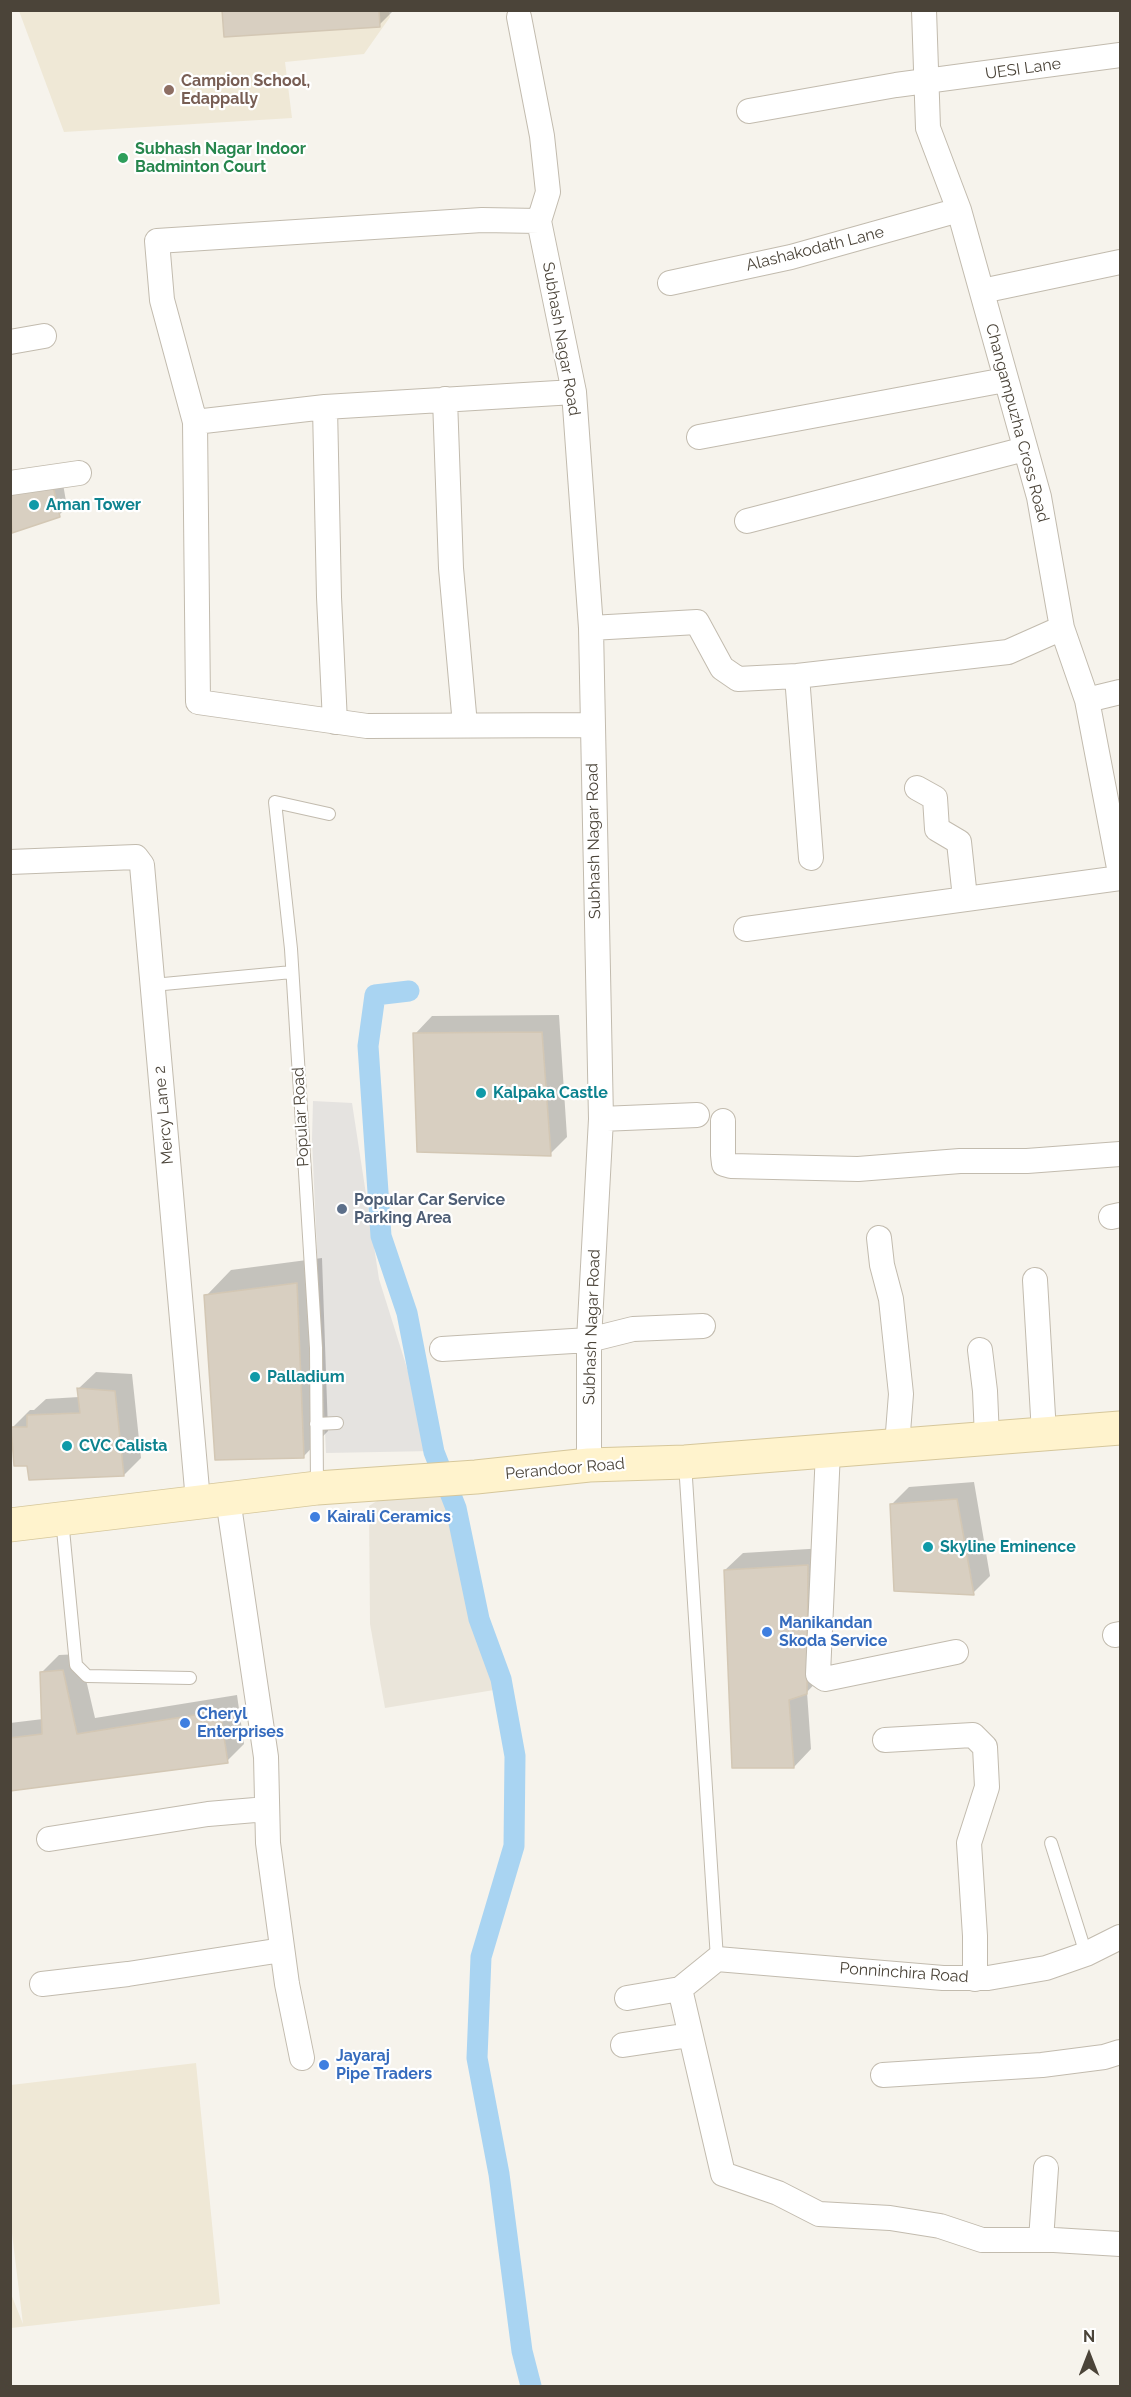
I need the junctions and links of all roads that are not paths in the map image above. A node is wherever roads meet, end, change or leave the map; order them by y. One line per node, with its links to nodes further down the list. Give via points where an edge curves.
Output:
1 (924, 10): 4 (street, Changampuzha Cross Road)
2 (519, 17): 7 (street, via 547,180 548,192)
3 (1120, 55): 4 (street, UESI Lane)
4 (925, 83): 5 (street, UESI Lane); 6 (street, Changampuzha Cross Road, via 928,128)
5 (749, 111)
6 (959, 210): 9 (street, Alashakodath Lane, via 791,257); 10 (street, Changampuzha Cross Road)
7 (539, 221): 14 (street, Subhash Nagar Road); 17 (street, via 482,220 157,241 162,300)
8 (1120, 262): 10 (street)
9 (670, 283)
10 (982, 291): 13 (street, Changampuzha Cross Road)
11 (44, 336): 12 (street)
12 (10, 342)
13 (1005, 380): 18 (street); 19 (street, Changampuzha Cross Road)
14 (574, 392): 15 (street); 23 (street, Subhash Nagar Road)
15 (445, 399): 16 (street); 29 (street, via 451,568)
16 (325, 407): 17 (street); 28 (street)
17 (195, 422): 28 (street, via 198,702)
18 (699, 437)
19 (1025, 449): 22 (street); 24 (street, Changampuzha Cross Road, via 1039,497)
20 (79, 473): 21 (street)
21 (10, 483)
22 (747, 522)
23 (591, 628): 25 (street, via 697,622 722,668 738,679); 30 (street, Subhash Nagar Road)
24 (1062, 628): 25 (street, via 1008,652); 27 (street, Changampuzha Cross Road)
25 (797, 676): 34 (street)
26 (1120, 692): 27 (street)
27 (1087, 700): 33 (street, Changampuzha Cross Road)
28 (335, 722): 29 (street, via 367,726)
29 (465, 725): 30 (street)
30 (591, 725): 43 (street, Subhash Nagar Road)
31 (917, 788): 38 (street, via 935,798 937,829 959,842)
32 (329, 814): 40 (lane, Popular Road, via 274,802)
33 (1118, 847): 36 (street, Changampuzha Cross Road)
34 (811, 858)
35 (10, 862): 41 (street, Mercy Lane 2, via 136,857 142,865)
36 (1120, 873)
37 (1120, 878): 38 (street)
38 (965, 898): 39 (street)
39 (746, 929)
40 (292, 972): 41 (lane); 53 (lane, Popular Road, via 316,1348)
41 (153, 985): 62 (street, Mercy Lane 2)
42 (697, 1115): 43 (street)
43 (601, 1119): 49 (street, Subhash Nagar Road)
44 (723, 1121): 45 (street, via 724,1164 731,1166 858,1169)
45 (1120, 1154)
46 (879, 1238): 57 (street, via 891,1299 902,1395)
47 (1035, 1280): 55 (street)
48 (703, 1326): 49 (street, via 633,1329)
49 (589, 1340): 50 (street); 60 (street, Subhash Nagar Road)
50 (442, 1349)
51 (980, 1350): 56 (street)
52 (337, 1423): 53 (lane)
53 (316, 1424): 61 (lane, Popular Road)
54 (1120, 1428): 55 (main road, Perandoor Road)
55 (1044, 1433): 56 (main road, Perandoor Road)
56 (987, 1438): 57 (main road, Perandoor Road)
57 (897, 1445): 58 (main road, Perandoor Road)
58 (828, 1450): 59 (main road, Perandoor Road); 65 (street, via 818,1674 825,1679)
59 (685, 1462): 60 (main road, Perandoor Road); 74 (lane)
60 (589, 1465): 61 (main road, Perandoor Road, via 476,1478)
61 (317, 1488): 62 (main road, Perandoor Road)
62 (213, 1500): 63 (main road, Perandoor Road); 68 (street, Mercy Lane 2, via 266,1757)
63 (62, 1518): 64 (main road, Perandoor Road); 66 (lane, via 76,1665 87,1676)
64 (10, 1525)
65 (956, 1652)
66 (190, 1678)
67 (885, 1740): 75 (street, via 973,1735 985,1747 987,1787 969,1843)
68 (267, 1809): 69 (street, via 208,1814); 72 (street, Mercy Lane 2)
69 (49, 1839)
70 (1052, 1843): 73 (lane)
71 (1120, 1937): 73 (street, Ponninchira Road)
72 (282, 1950): 76 (street); 82 (street, Mercy Lane 2)
73 (1086, 1954): 75 (street, Ponninchira Road, via 1046,1968)
74 (717, 1959): 75 (street, Ponninchira Road); 77 (street)
75 (975, 1979)
76 (42, 1984)
77 (680, 1989): 78 (street); 79 (street)
78 (627, 1998)
79 (690, 2035): 80 (street); 85 (street, via 723,2174 778,2193 819,2214 910,2221 982,2240)
80 (623, 2045)
81 (1120, 2052): 83 (street, via 1042,2065)
82 (302, 2058)
83 (883, 2074)
84 (1046, 2168): 85 (street)
85 (1041, 2240): 86 (street)
86 (1120, 2244)

